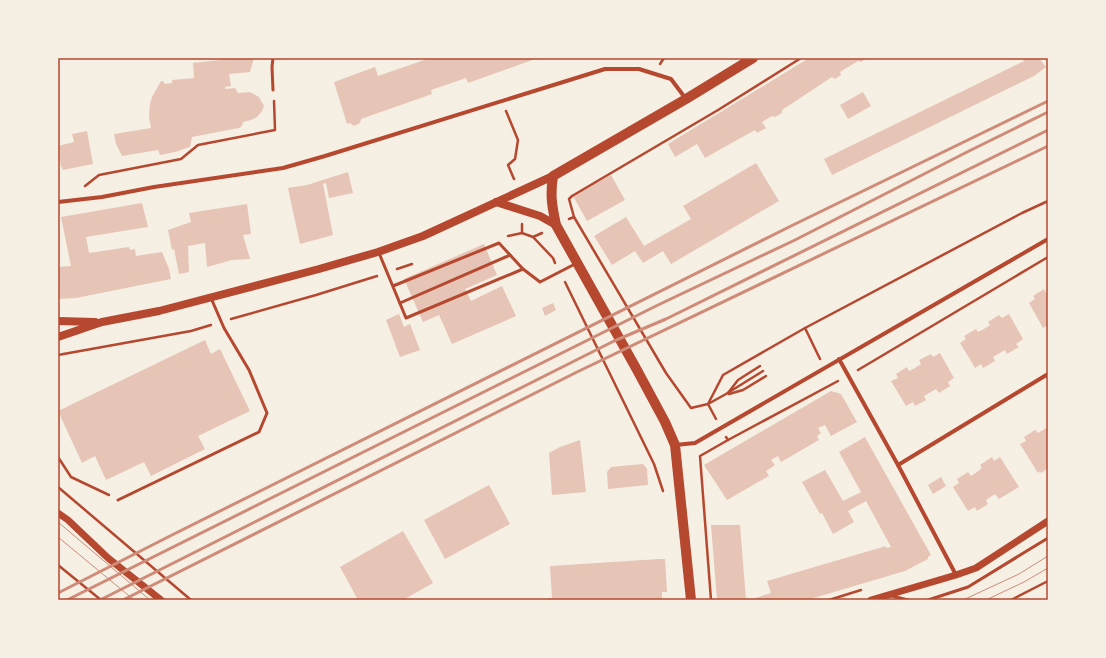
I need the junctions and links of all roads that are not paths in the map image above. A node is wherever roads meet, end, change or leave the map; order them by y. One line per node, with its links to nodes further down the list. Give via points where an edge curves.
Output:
1 (274, 58): 3 (lane)
2 (753, 58): 4 (main road)
3 (273, 90)
4 (686, 99): 5 (main road); 6 (street, via 671,79 639,68 605,69 283,168)
5 (553, 176): 7 (main road); 8 (main road, via 551,203)
6 (58, 202)
7 (496, 202): 8 (main road, via 540,216); 10 (main road, via 423,236)
8 (556, 225): 12 (main road)
9 (1048, 239): 20 (street)
10 (378, 252): 14 (lane); 15 (main road)
11 (510, 255): 13 (lane); 14 (lane, via 499,243); 16 (lane)
12 (578, 262): 13 (lane, via 540,282); 22 (main road)
13 (524, 269): 16 (lane, via 406,318)
14 (393, 286): 16 (lane)
15 (211, 297): 18 (main road, via 159,311); 24 (lane, via 221,322 249,370 267,413 259,432)
16 (400, 303)
17 (58, 322): 18 (main road)
18 (102, 322): 19 (main road)
19 (58, 337)
20 (840, 359): 22 (street, via 695,443); 23 (street)
21 (1048, 374): 23 (street)
22 (675, 445): 31 (main road)
23 (898, 465): 28 (street)
24 (118, 500)
25 (58, 513): 30 (street, via 108,558)
26 (1048, 521): 28 (street, via 976,568)
27 (1048, 538): 34 (lane, via 968,587)
28 (956, 575): 29 (street)
29 (888, 595): 32 (street); 33 (lane)
30 (161, 600)
31 (691, 600)
32 (871, 600)
33 (908, 600)
34 (928, 600)

